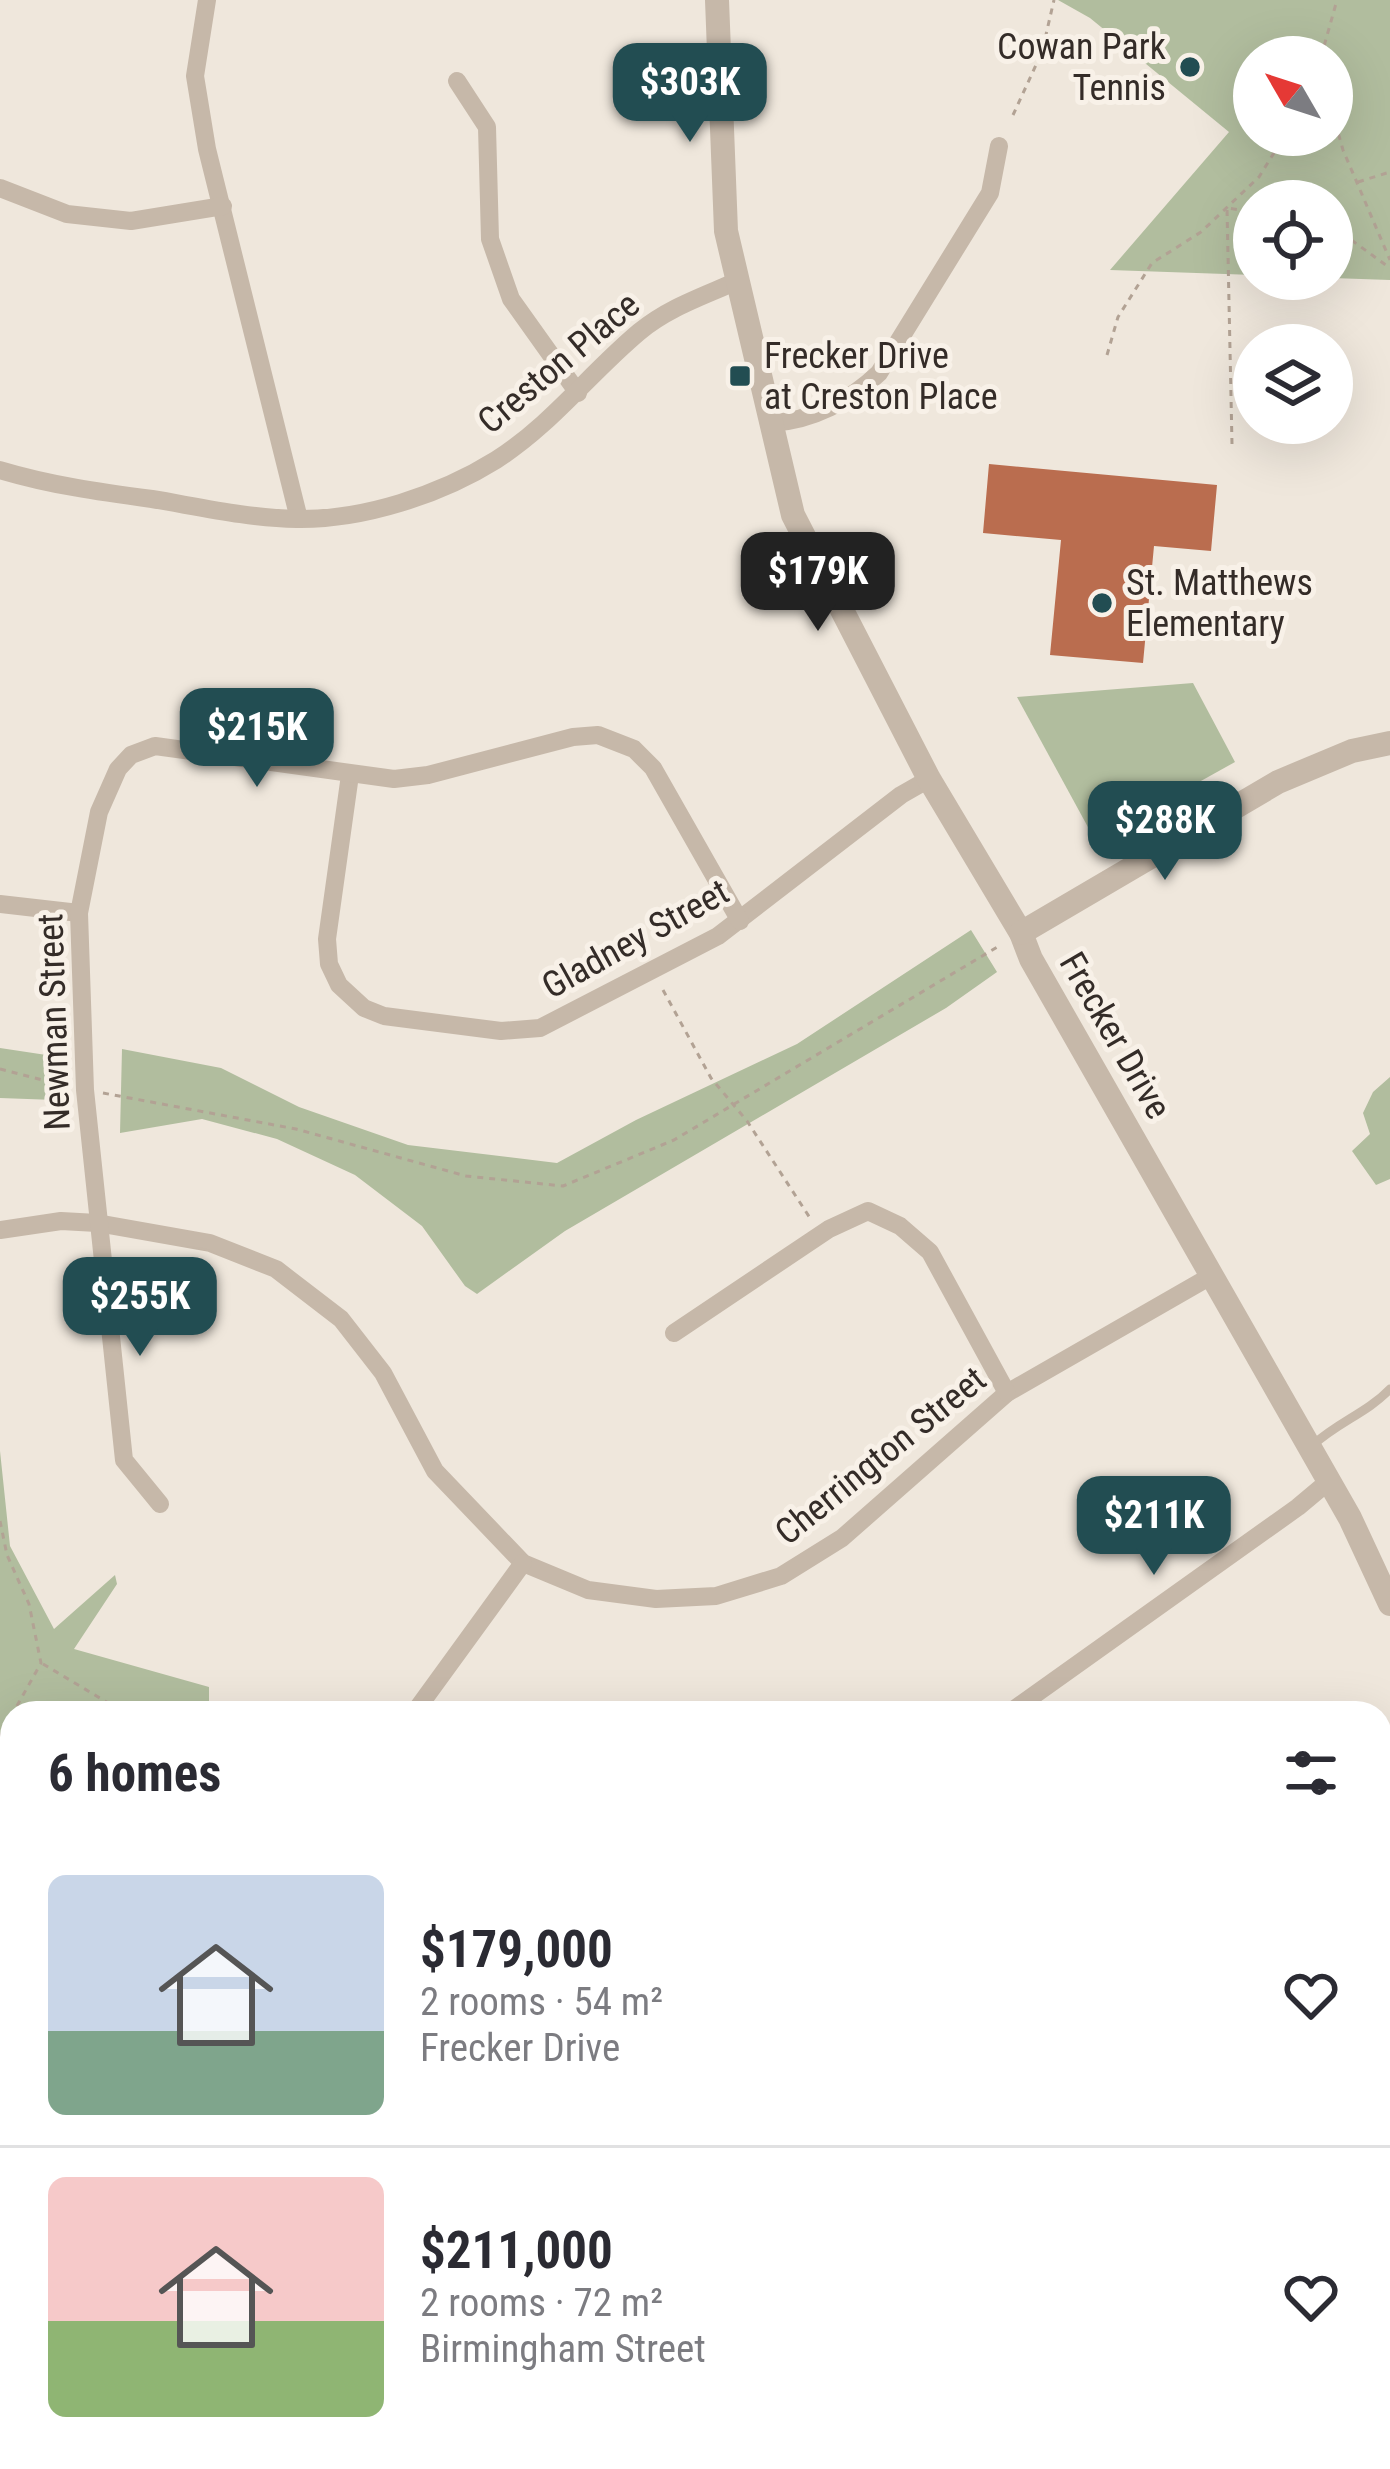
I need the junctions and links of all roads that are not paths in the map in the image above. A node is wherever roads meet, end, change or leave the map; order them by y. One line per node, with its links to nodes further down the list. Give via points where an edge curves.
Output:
1 (207, 0): 6 (street, via 195,76)
2 (717, 0): 7 (street, Frecker Drive)
3 (457, 81): 8 (street, via 487,127 490,239 511,298)
4 (999, 146): 9 (street, via 990,193 879,373 856,395)
5 (0, 188): 6 (street, via 67,214 131,221)
6 (223, 206): 11 (street)
7 (735, 282): 8 (street, Creston Place, via 652,322); 9 (street, Frecker Drive)
8 (578, 394): 11 (street, Creston Place, via 495,460 426,494)
9 (772, 423): 14 (street, Frecker Drive, via 794,515)
10 (0, 470): 11 (street, Creston Place, via 48,484)
11 (299, 519)
12 (1390, 743): 18 (street, via 1278,782)
13 (350, 776): 16 (street, Newman Street, via 155,746 131,755 99,812); 17 (street, Newman Street, via 416,777 584,736 623,742 652,768); 17 (street, Gladney Street, via 327,951 346,995 375,1013 501,1031 540,1028)
14 (929, 779): 17 (street, Gladney Street); 18 (street, Frecker Drive)
15 (0, 904): 16 (street)
16 (79, 913): 19 (street, Newman Street)
17 (740, 921)
18 (1011, 939): 21 (street, Frecker Drive, via 1031,959)
19 (98, 1223): 20 (street, Cherrington Street); 27 (street, Newman Street, via 124,1460); 28 (street, Cherrington Street, via 210,1243 310,1292 383,1373 435,1471)
20 (0, 1230)
21 (1211, 1276): 24 (street, Cherrington Street); 25 (street, Frecker Drive)
22 (674, 1333): 24 (street, via 829,1228 868,1211 929,1252)
23 (1390, 1389): 25 (lane)
24 (1007, 1393): 28 (street, Cherrington Street, via 842,1538 782,1576 716,1596 656,1600 588,1590)
25 (1311, 1448): 26 (street, Frecker Drive)
26 (1329, 1480): 29 (street, Frecker Drive); 31 (street)
27 (160, 1504)
28 (523, 1564): 30 (street)
29 (1390, 1604)
30 (423, 1701)
31 (1026, 1701)

